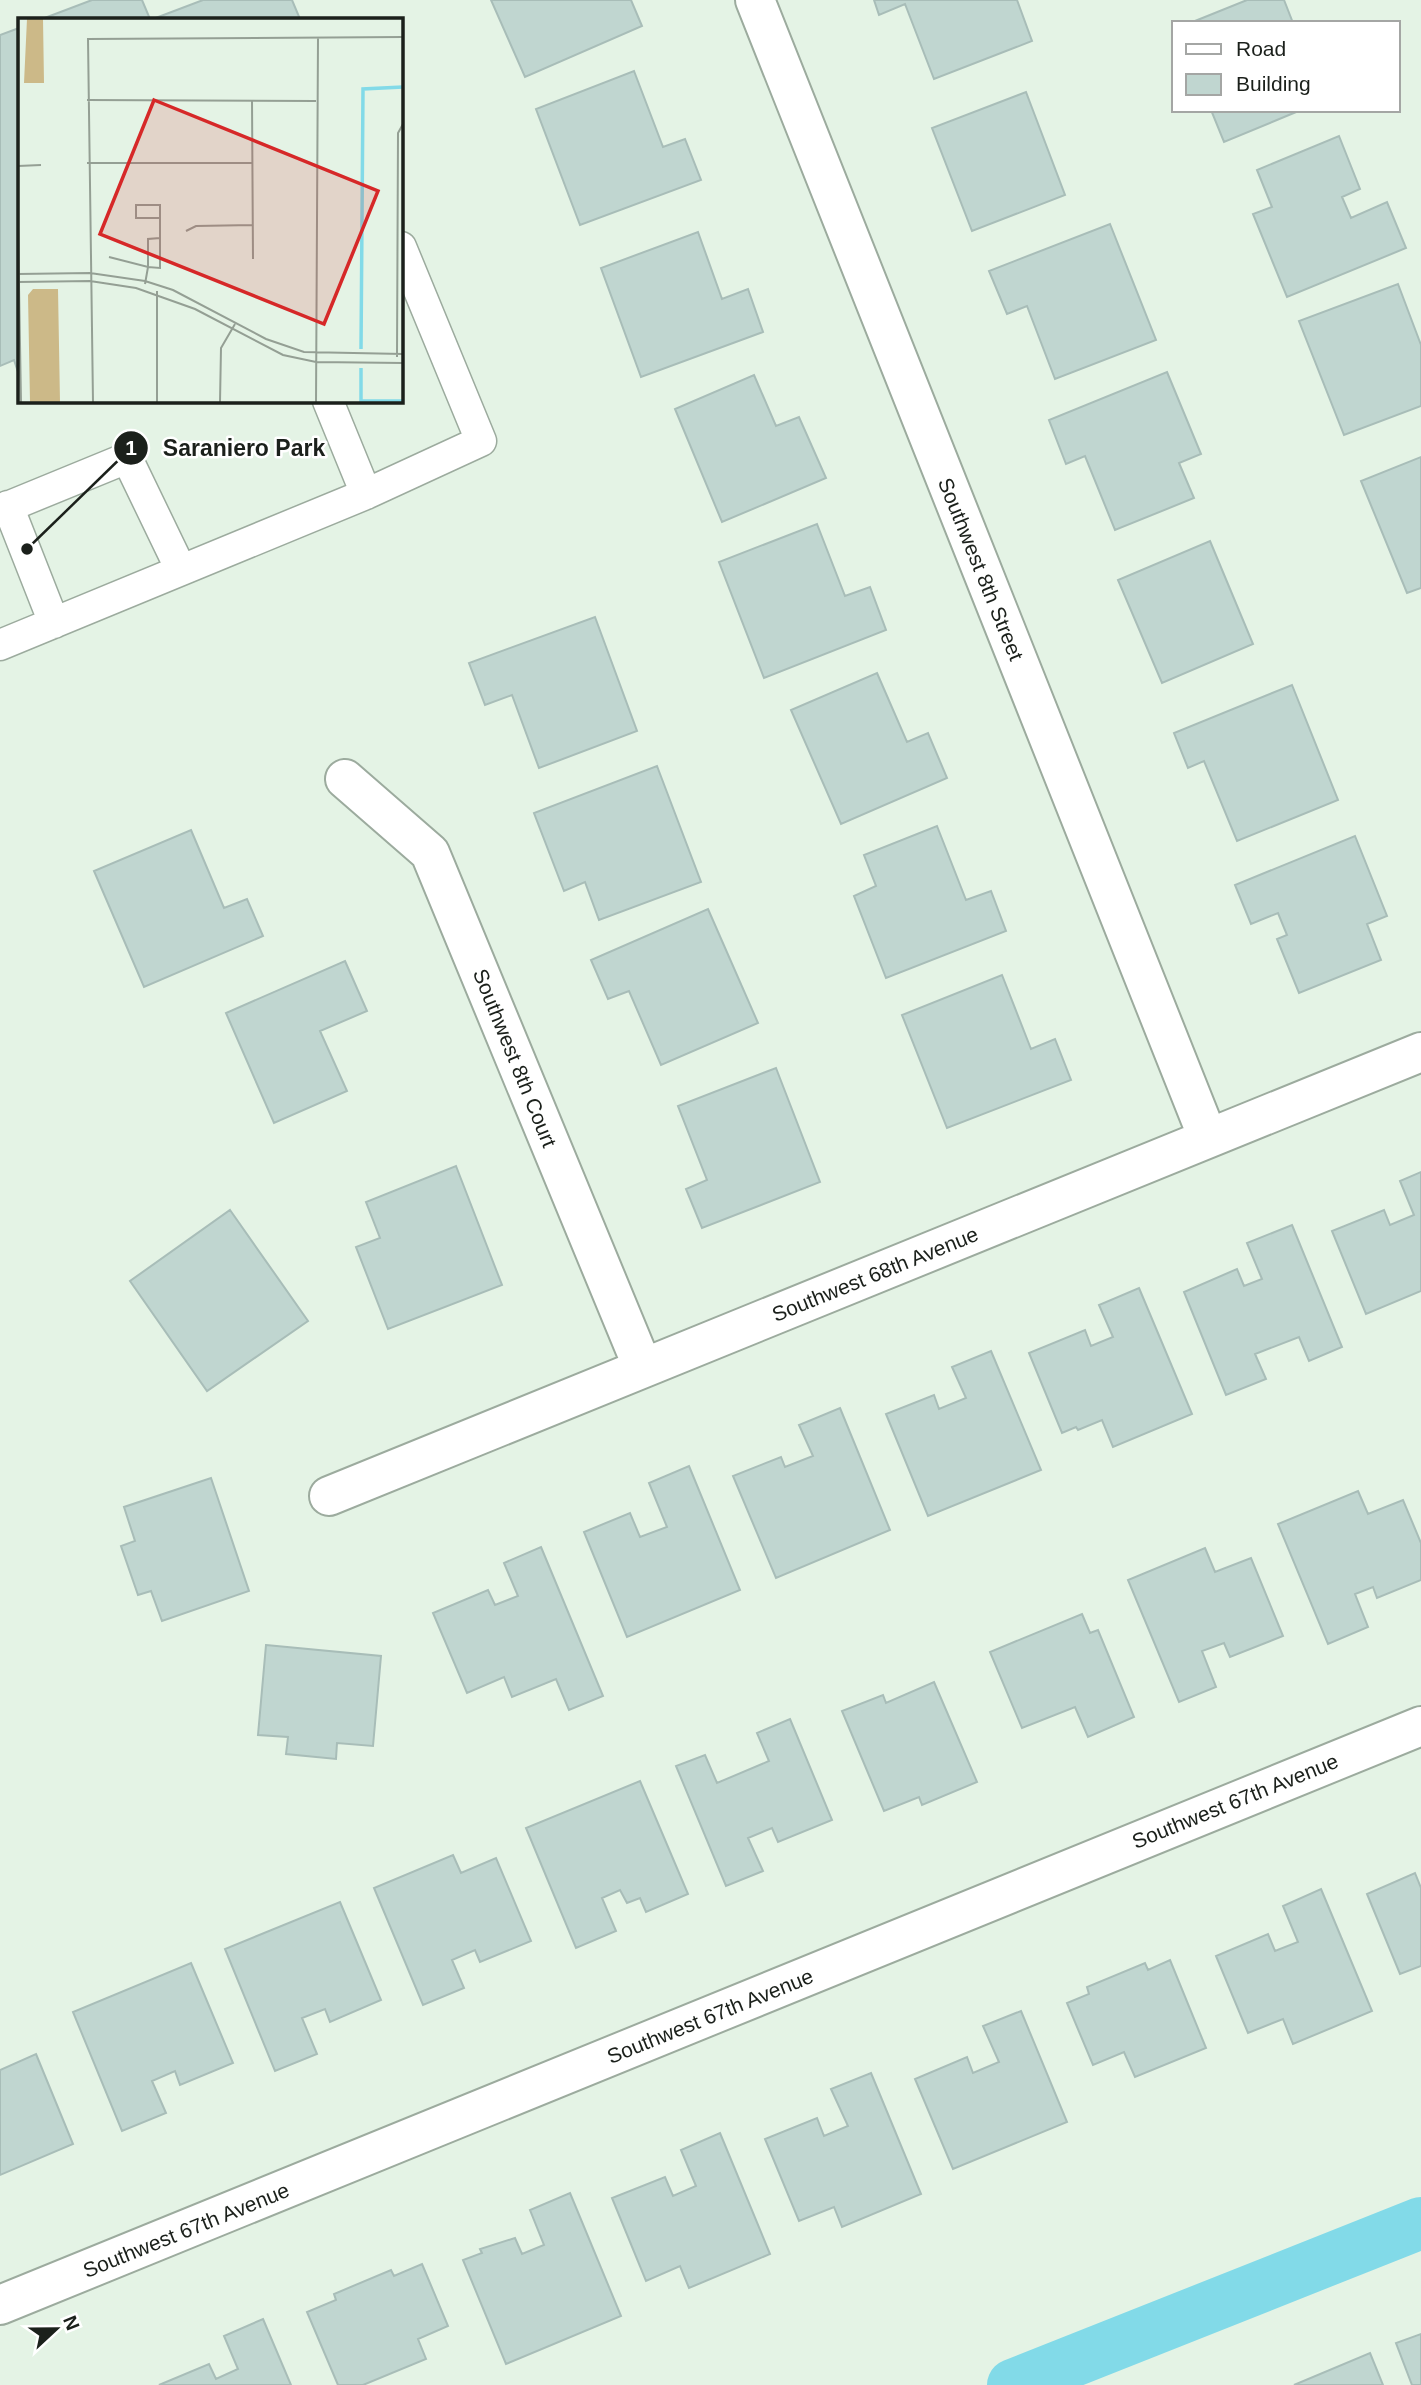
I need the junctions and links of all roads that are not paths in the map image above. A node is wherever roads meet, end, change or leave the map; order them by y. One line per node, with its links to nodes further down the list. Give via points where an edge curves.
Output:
1 (755, 0): 11 (street, Southwest 8th Street)
2 (402, 249): 4 (lane, via 481,441)
3 (328, 402): 4 (lane)
4 (366, 494): 6 (lane)
5 (4, 508): 6 (lane, via 127,458); 7 (lane)
6 (181, 570): 7 (lane)
7 (54, 623): 8 (lane)
8 (0, 645)
9 (345, 779): 12 (street, Southwest 8th Court, via 430,853)
10 (1421, 1052): 11 (street, Southwest 68th Avenue)
11 (1208, 1138): 12 (street, Southwest 68th Avenue)
12 (643, 1368): 13 (street, Southwest 68th Avenue)
13 (329, 1496)
14 (1421, 1726): 15 (street, Southwest 67th Avenue)
15 (0, 2305)

